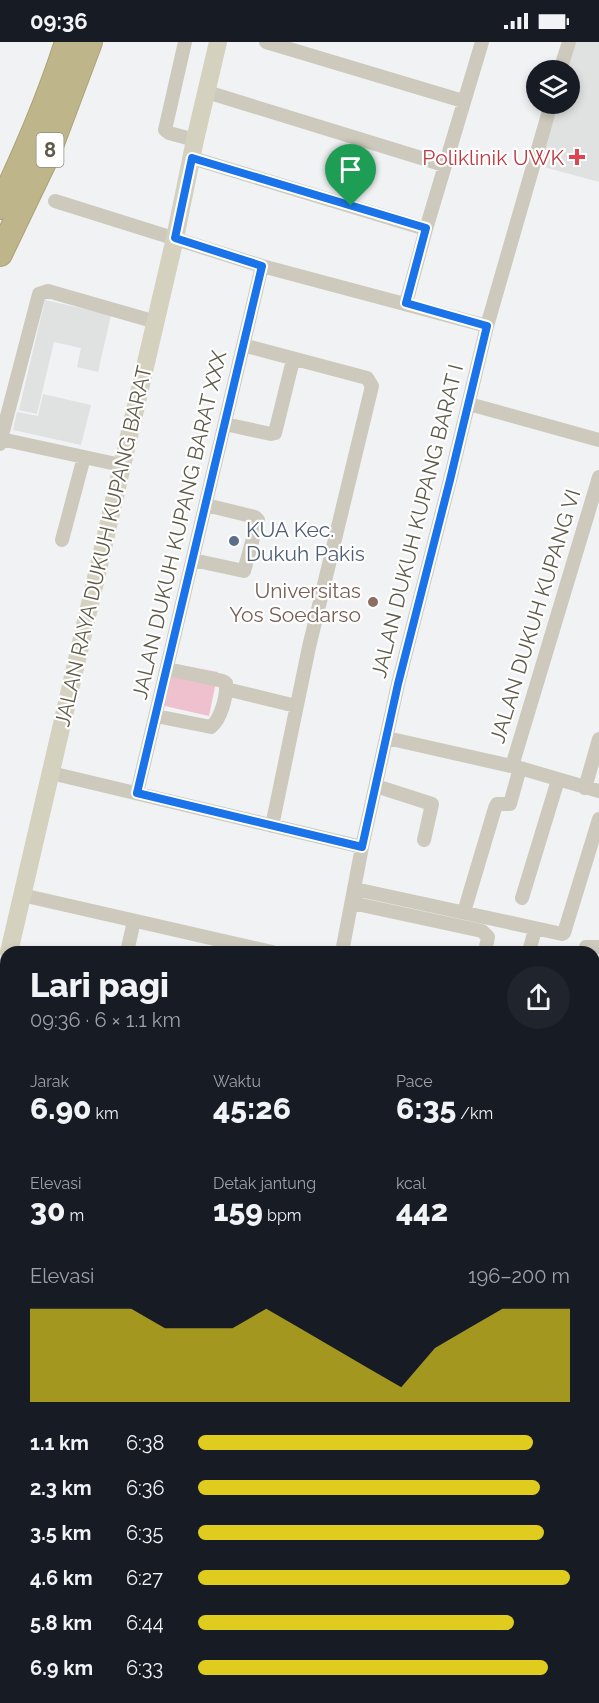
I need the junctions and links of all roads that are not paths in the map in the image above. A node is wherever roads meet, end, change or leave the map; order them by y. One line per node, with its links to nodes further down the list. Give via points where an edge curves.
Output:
1 (67, 42): 15 (highway, 8, via 24,157)
2 (90, 42): 18 (highway, 8, via 48,154)
3 (185, 42): 12 (street, via 165,130)
4 (218, 42): 9 (street, JALAN RAYA DUKUH KUPANG BARAT)
5 (266, 42): 10 (street)
6 (482, 42): 10 (street)
7 (569, 42): 8 (street)
8 (563, 60)
9 (207, 92): 12 (street, JALAN RAYA DUKUH KUPANG BARAT); 13 (street)
10 (463, 101): 13 (street)
11 (547, 114): 22 (street, JALAN DUKUH KUPANG BARAT I)
12 (193, 149): 16 (street); 17 (street, JALAN RAYA DUKUH KUPANG BARAT)
13 (444, 165): 16 (street)
14 (55, 201): 17 (street)
15 (0, 207)
16 (426, 228): 20 (street)
17 (175, 238): 19 (street); 21 (street, JALAN RAYA DUKUH KUPANG BARAT)
18 (0, 254)
19 (262, 266): 20 (street); 23 (street, JALAN DUKUH KUPANG BARAT XXX)
20 (406, 303): 22 (street)
21 (156, 322): 28 (street, via 48,291 39,294); 30 (street, JALAN RAYA DUKUH KUPANG BARAT)
22 (487, 326): 25 (street, JALAN DUKUH KUPANG BARAT I)
23 (243, 345): 24 (street); 26 (street, JALAN DUKUH KUPANG BARAT XXX)
24 (293, 360): 26 (street, via 275,433); 37 (street, via 367,378 372,386)
25 (469, 404): 27 (street); 39 (street, JALAN DUKUH KUPANG BARAT I)
26 (225, 424): 32 (street, JALAN DUKUH KUPANG BARAT XXX)
27 (599, 440)
28 (1, 442): 29 (street)
29 (84, 457): 30 (street); 33 (street)
30 (121, 465): 42 (street, JALAN RAYA DUKUH KUPANG BARAT)
31 (599, 477): 41 (street, JALAN DUKUH KUPANG VI)
32 (206, 505): 34 (street, JALAN DUKUH KUPANG BARAT XXX); 34 (street, via 258,520 244,571)
33 (62, 540)
34 (193, 560): 35 (street, JALAN DUKUH KUPANG BARAT XXX)
35 (167, 669): 36 (street, via 223,681); 38 (street, JALAN DUKUH KUPANG BARAT XXX)
36 (226, 689): 37 (street); 38 (street, via 217,721 211,727)
37 (296, 706): 49 (street)
38 (156, 716): 47 (street, JALAN DUKUH KUPANG BARAT XXX)
39 (387, 738): 41 (street); 44 (street, JALAN DUKUH KUPANG BARAT I)
40 (598, 746): 45 (street)
41 (516, 767): 43 (street); 56 (street, JALAN DUKUH KUPANG VI, via 510,804 497,804 495,808)
42 (51, 773): 47 (street); 53 (street, JALAN RAYA DUKUH KUPANG BARAT)
43 (558, 780): 45 (street); 54 (street)
44 (376, 786): 50 (street, via 432,804); 51 (street, JALAN DUKUH KUPANG BARAT I)
45 (585, 788): 46 (street)
46 (599, 791)
47 (137, 793): 49 (street)
48 (599, 819): 58 (street, via 564,933)
49 (272, 826): 51 (street)
50 (424, 840)
51 (362, 847): 52 (street, JALAN DUKUH KUPANG BARAT I)
52 (356, 889): 55 (street, JALAN DUKUH KUPANG BARAT I); 56 (street)
53 (22, 895): 57 (street); 59 (street, JALAN RAYA DUKUH KUPANG BARAT)
54 (522, 898)
55 (352, 903): 62 (street, JALAN DUKUH KUPANG BARAT I); 63 (street, via 482,931 488,937)
56 (464, 912): 58 (street)
57 (134, 921): 60 (street); 61 (street)
58 (535, 929): 64 (street)
59 (10, 946)
60 (128, 946)
61 (245, 946)
62 (343, 946)
63 (486, 946)
64 (531, 946)

